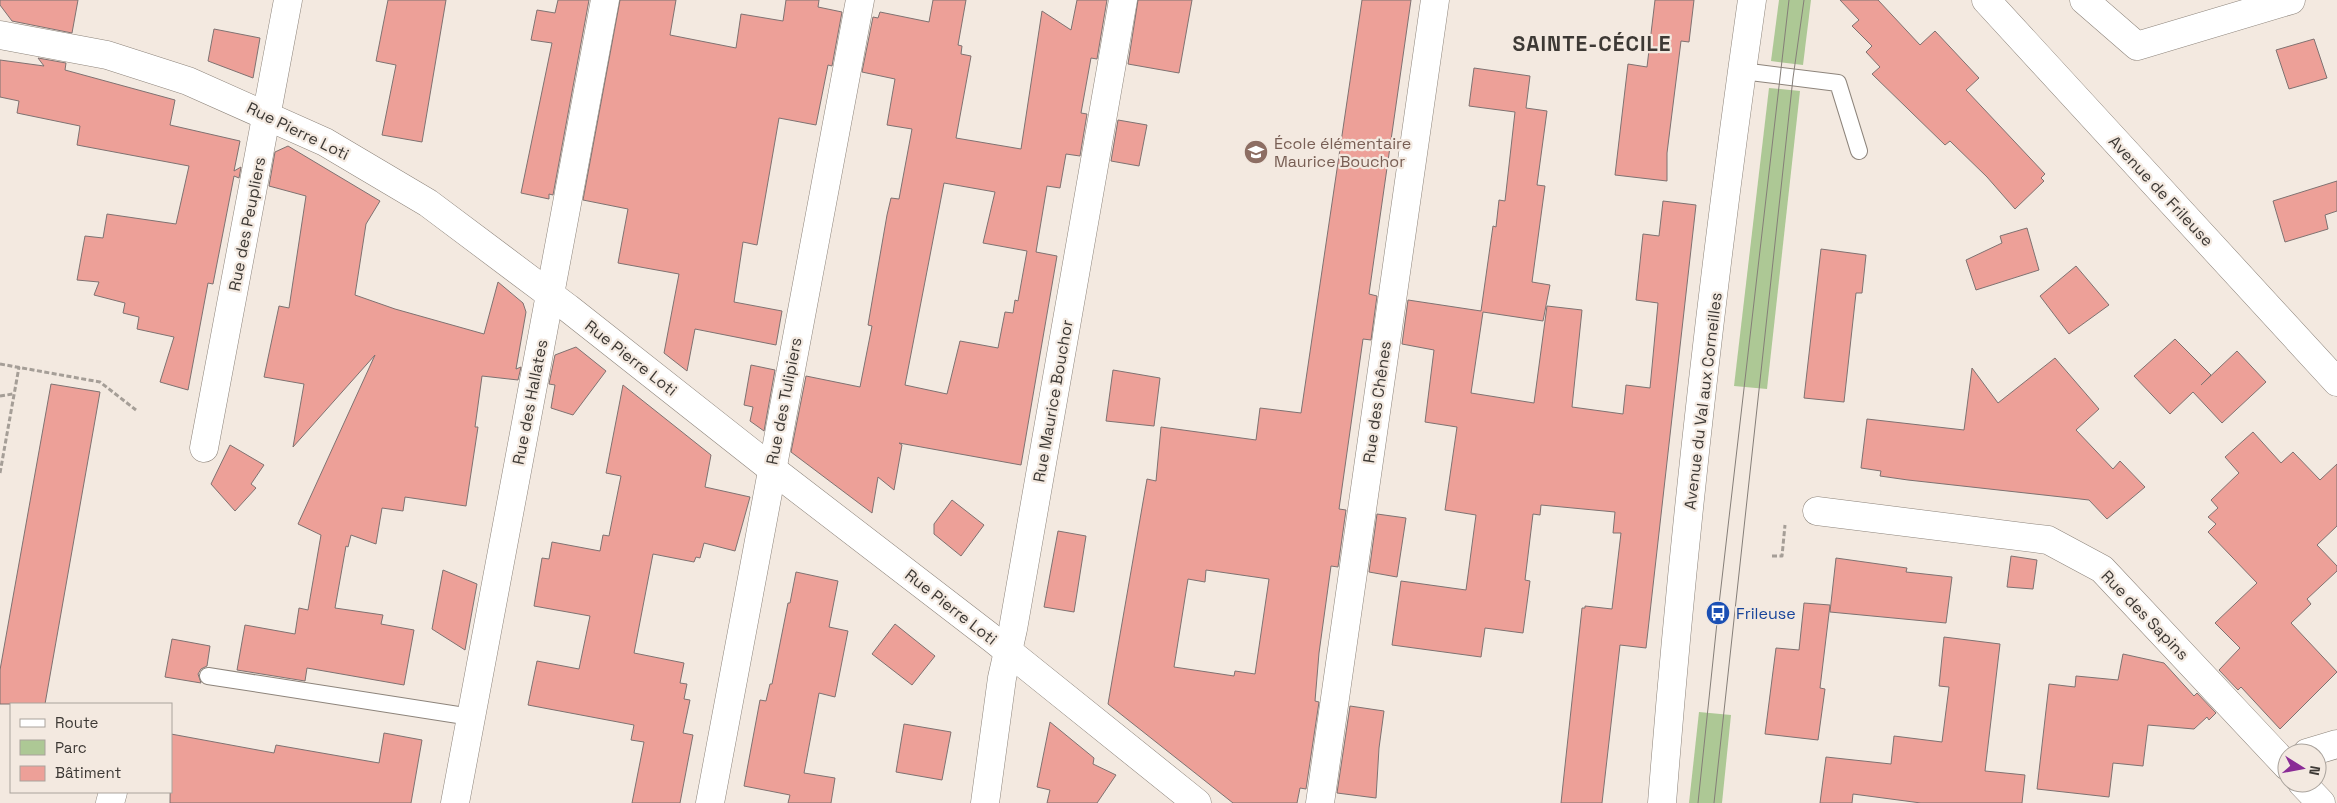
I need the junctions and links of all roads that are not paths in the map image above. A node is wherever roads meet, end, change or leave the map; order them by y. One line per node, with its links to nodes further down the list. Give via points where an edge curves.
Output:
1 (288, 0): 12 (street, Rue des Peupliers)
2 (605, 0): 14 (street, Rue des Hallates)
3 (860, 0): 17 (street, Rue des Tulipiers)
4 (1123, 0): 19 (street, Rue Maurice Bouchor)
5 (1435, 0): 28 (street, Rue des Chênes)
6 (1752, 0): 11 (street, Avenue du Val aux Corneilles)
7 (1986, 0): 15 (street, Avenue de Frileuse)
8 (2084, 0): 9 (street, via 2138,46)
9 (2292, 0)
10 (0, 35): 12 (street, Rue Pierre Loti, via 107,55 188,81)
11 (1742, 72): 13 (lane, via 1838,83); 29 (street, Avenue du Val aux Corneilles, via 1699,424)
12 (268, 115): 14 (street, Rue Pierre Loti, via 325,142 428,203); 16 (street, Rue des Peupliers)
13 (1859, 151)
14 (550, 294): 17 (street, Rue Pierre Loti); 21 (street, Rue des Hallates)
15 (2333, 373)
16 (204, 448)
17 (772, 469): 19 (street, Rue Pierre Loti); 25 (street, Rue des Tulipiers)
18 (1816, 511): 22 (street, Rue des Sapins, via 2048,540 2102,569)
19 (1008, 652): 26 (street, Rue Maurice Bouchor); 27 (street, Rue Pierre Loti)
20 (208, 676): 21 (lane)
21 (471, 717): 24 (street, Rue des Hallates)
22 (2277, 746)
23 (2312, 793): 30 (street)
24 (456, 803)
25 (710, 803)
26 (985, 803)
27 (1197, 803)
28 (1320, 803)
29 (1662, 803)
30 (2321, 803)

